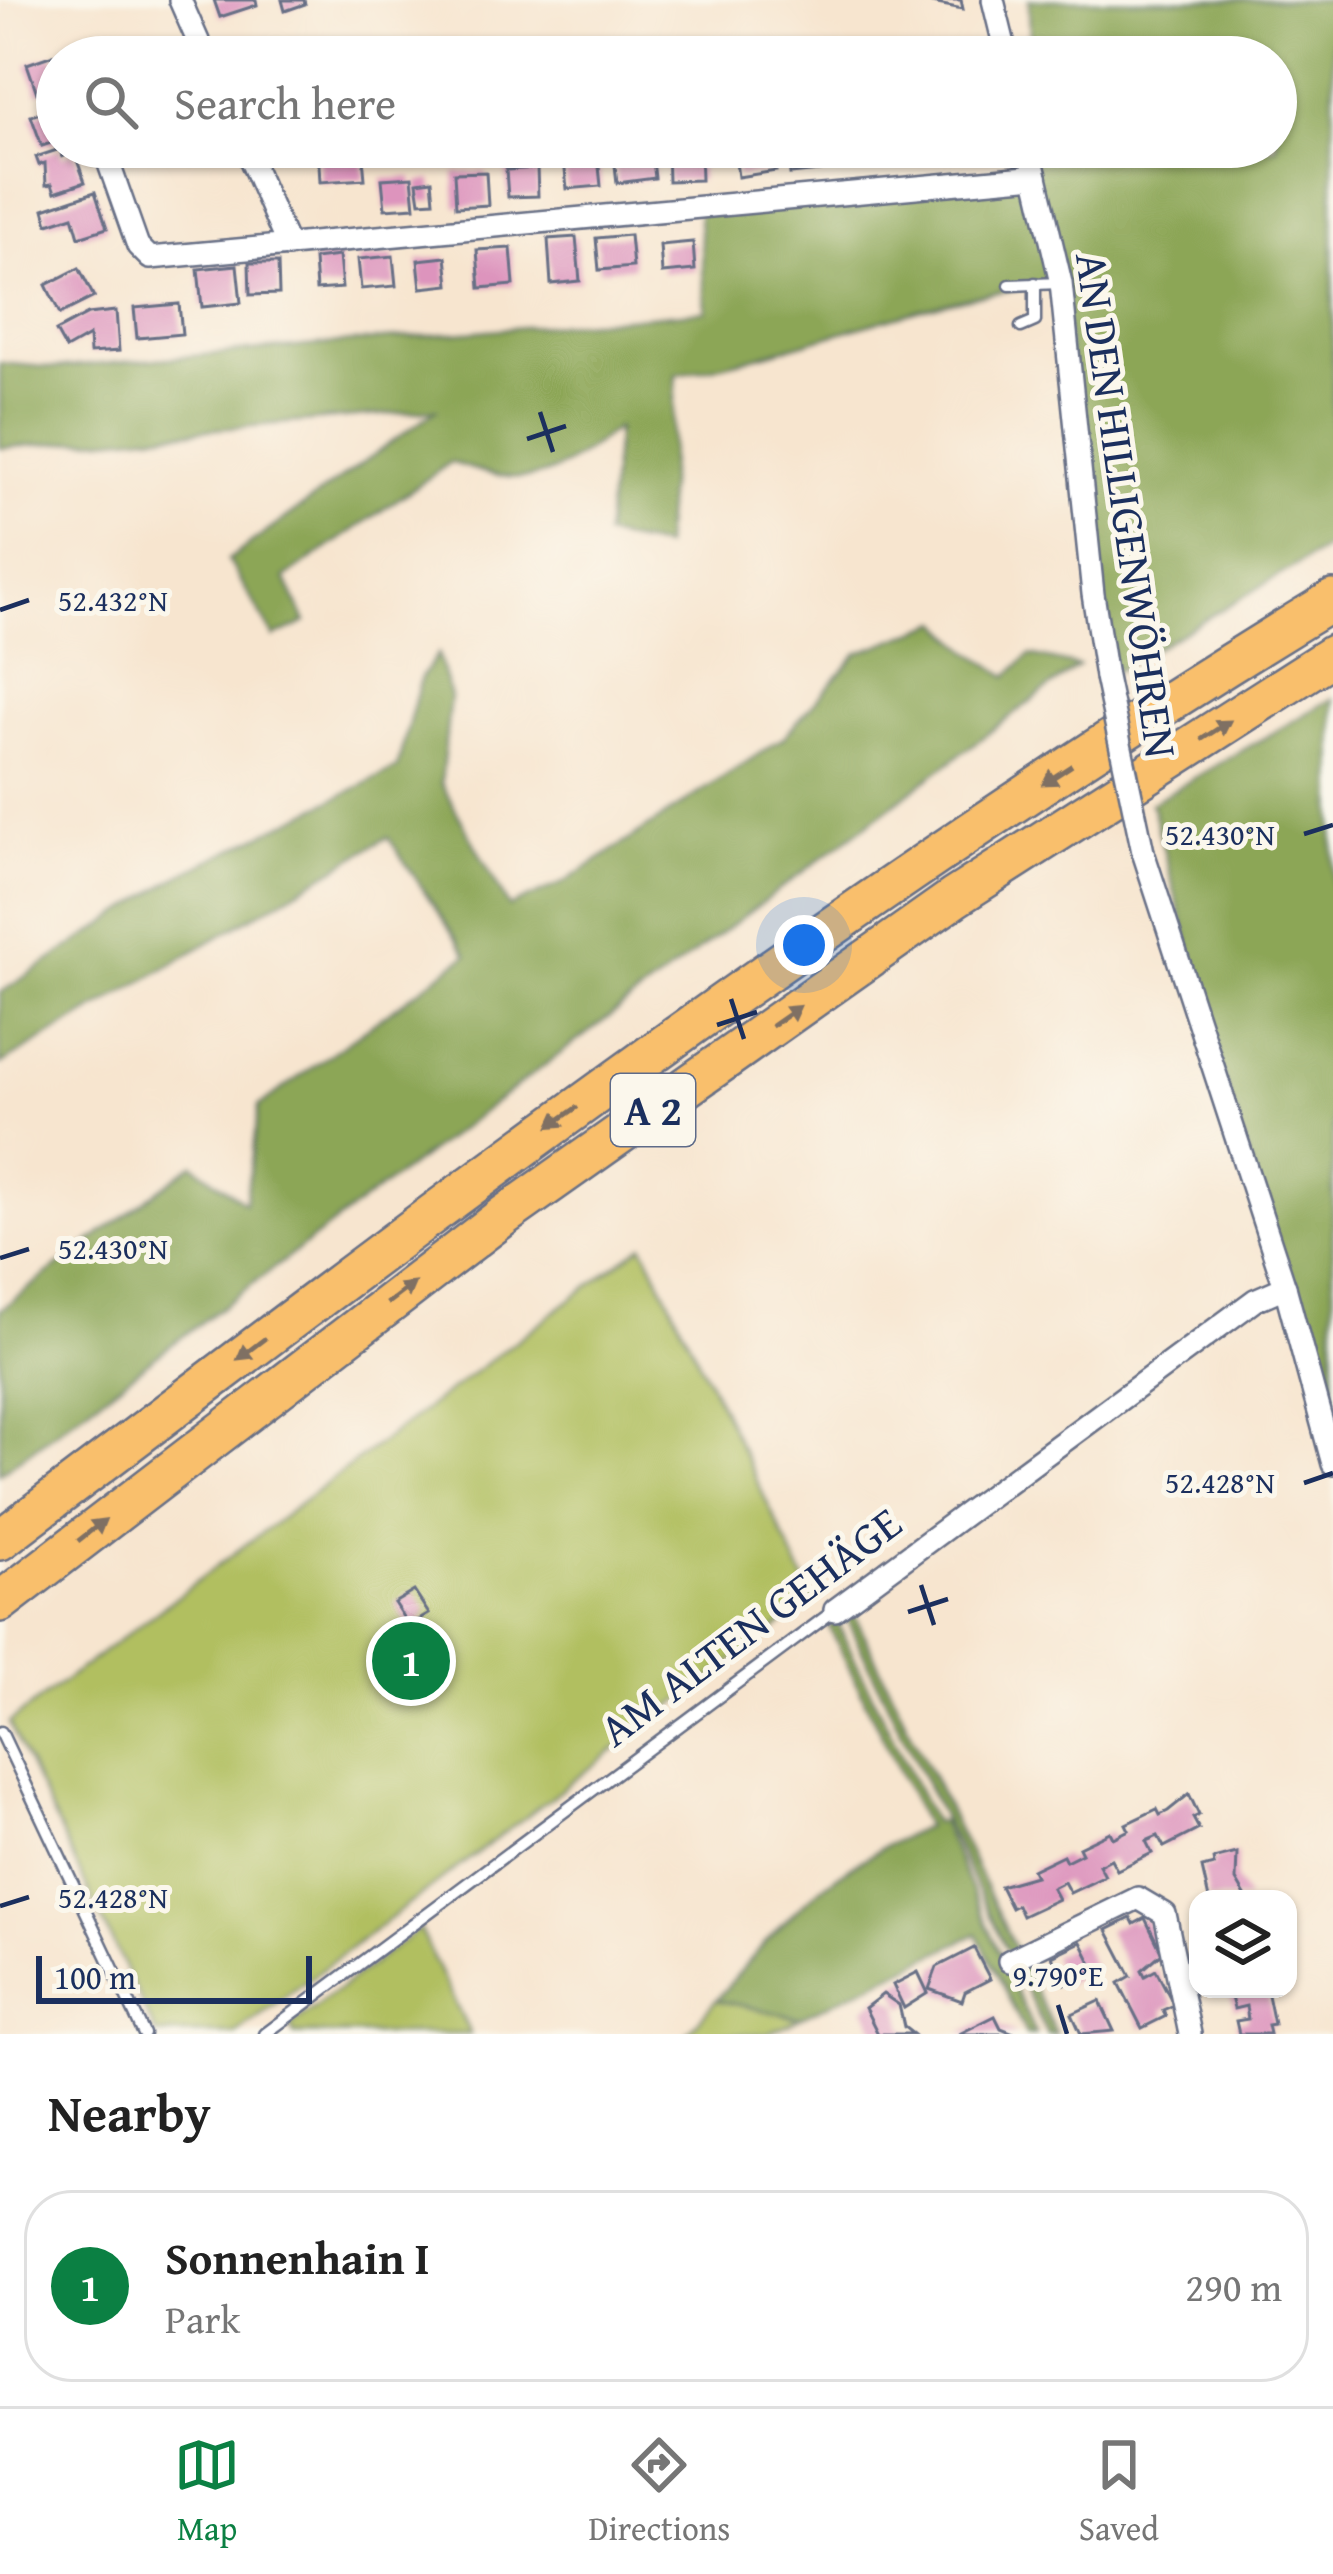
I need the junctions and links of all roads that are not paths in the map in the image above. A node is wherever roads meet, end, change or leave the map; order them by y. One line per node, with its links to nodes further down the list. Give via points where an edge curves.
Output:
1 (180, 0): 3 (street)
2 (993, 0): 4 (street)
3 (196, 36)
4 (1002, 36)
5 (111, 168): 9 (street, via 138,246 150,258)
6 (253, 168): 9 (street)
7 (1034, 168): 8 (street, AN DEN HILLIGENWÖHREN)
8 (1036, 176): 9 (street); 11 (street, AN DEN HILLIGENWÖHREN)
9 (288, 246)
10 (1035, 283): 11 (lane); 12 (lane); 13 (lane, via 1035,321)
11 (1061, 283): 16 (street, AN DEN HILLIGENWÖHREN, bridge, via 1093,594 1143,852)
12 (1010, 286)
13 (1021, 327)
14 (1333, 600): 18 (highway, A 2, one-way to 18, via 929,859 646,1058)
15 (1333, 655): 19 (highway, A 2, one-way to 15, via 505,1215 954,898)
16 (1285, 1287): 17 (street, AN DEN HILLIGENWÖHREN); 20 (street, AM ALTEN GEHÄGE, via 1255,1300)
17 (1333, 1464)
18 (0, 1540)
19 (0, 1602)
20 (835, 1610): 25 (lane, AM ALTEN GEHÄGE)
21 (1, 1732): 23 (lane)
22 (1009, 1961): 24 (street, via 1138,1898 1165,1914)
23 (146, 2027)
24 (1184, 2031)
25 (266, 2034)

